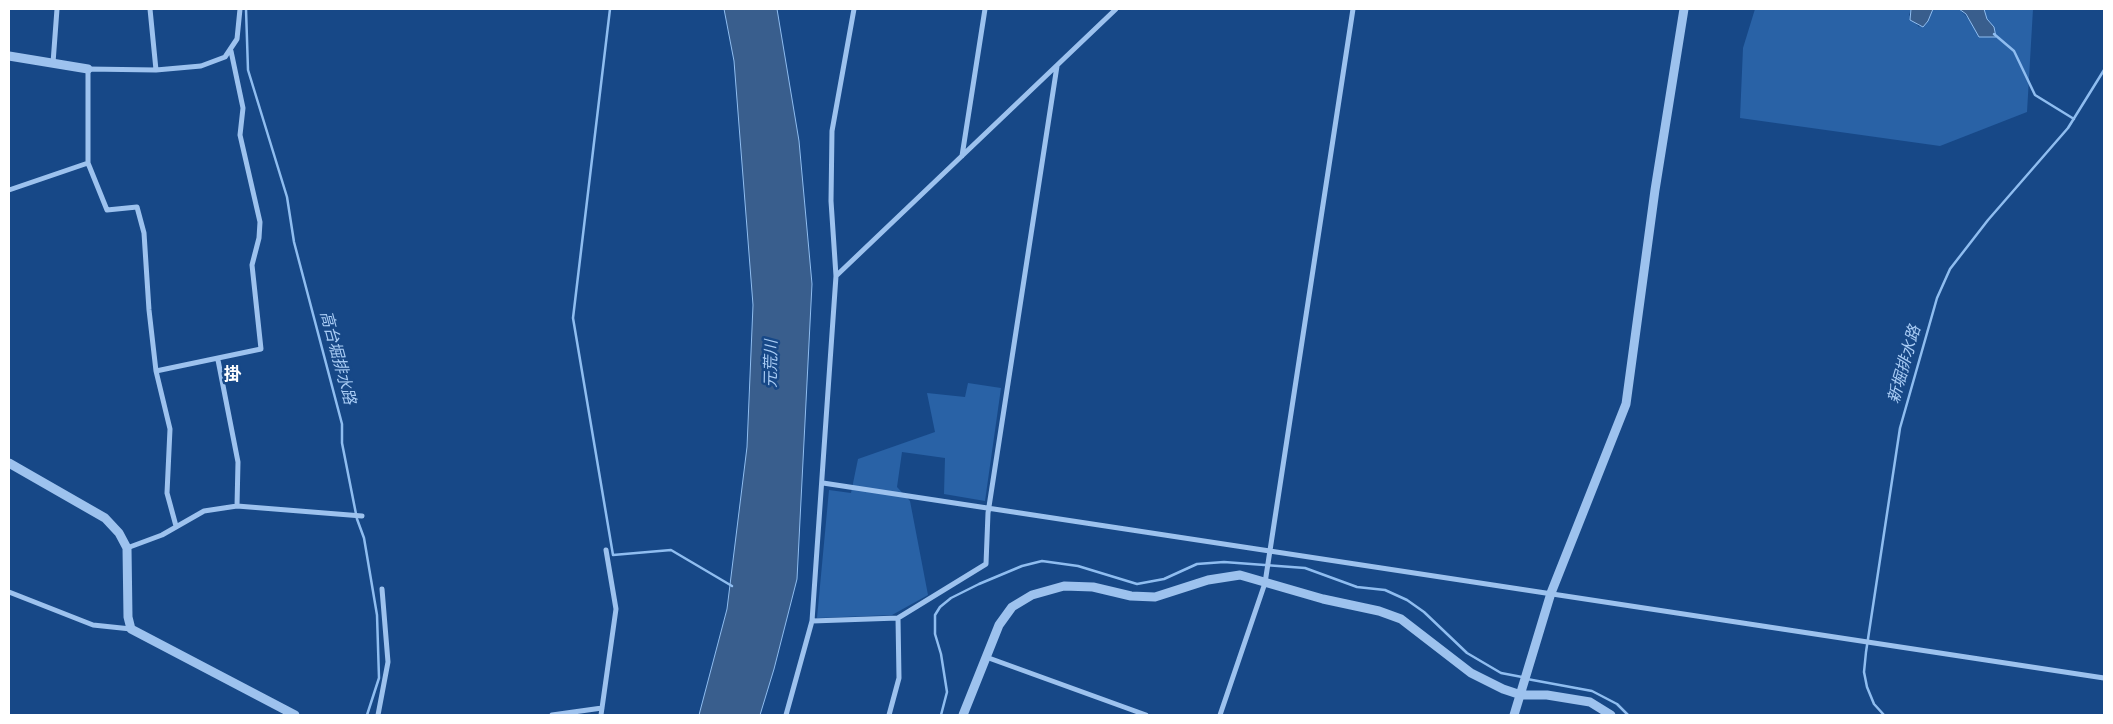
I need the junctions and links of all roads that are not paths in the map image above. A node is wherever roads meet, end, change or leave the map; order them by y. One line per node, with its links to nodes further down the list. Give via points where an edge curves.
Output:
1 (57, 9): 11 (street)
2 (150, 9): 14 (street)
3 (240, 9): 9 (street, via 237,39)
4 (854, 9): 18 (street, via 832,131 831,201)
5 (985, 9): 15 (street)
6 (1116, 9): 12 (street)
7 (1353, 9): 29 (street)
8 (1684, 9): 33 (street, via 1626,404)
9 (231, 50): 14 (street, via 225,57 201,66); 19 (street, via 243,108 240,135 260,222 252,265 260,349)
10 (9, 56): 11 (street)
11 (53, 63): 13 (street)
12 (1057, 66): 15 (street); 24 (street)
13 (88, 69): 14 (street); 16 (street)
14 (156, 70)
15 (962, 156): 18 (street)
16 (88, 163): 17 (street); 20 (street, via 108,210 137,207 144,233 148,310)
17 (9, 190)
18 (836, 276): 22 (street)
19 (218, 360): 20 (street); 23 (street, via 238,462)
20 (156, 371): 26 (street, via 170,428 167,492)
21 (9, 463): 27 (street, via 105,518)
22 (824, 482): 24 (street); 35 (street)
23 (237, 506): 25 (street); 26 (street, via 204,511)
24 (990, 508): 29 (street); 34 (street, via 986,564)
25 (362, 516)
26 (176, 526): 27 (street)
27 (127, 548): 36 (street)
28 (606, 550): 40 (street, via 616,609)
29 (1269, 551): 30 (street); 33 (street)
30 (1265, 583): 37 (street, via 1240,575 1208,580 1155,597 1064,586 1032,594 1012,607 999,625); 39 (street, via 1401,619 1472,673); 49 (street)
31 (382, 589): 42 (street, via 388,662)
32 (9, 592): 36 (street, via 93,625)
33 (1551, 593): 38 (street); 39 (street)
34 (898, 618): 35 (street); 46 (street, via 899,678)
35 (812, 621): 45 (street)
36 (131, 630): 41 (street)
37 (986, 657): 47 (street); 48 (street)
38 (2104, 678)
39 (1521, 695): 50 (street); 51 (street, via 1548,695 1590,702)
40 (602, 708): 43 (street); 44 (street)
41 (295, 715)
42 (378, 715)
43 (552, 715)
44 (601, 715)
45 (786, 715)
46 (889, 715)
47 (964, 715)
48 (1146, 715)
49 (1220, 715)
50 (1514, 715)
51 (1611, 715)

